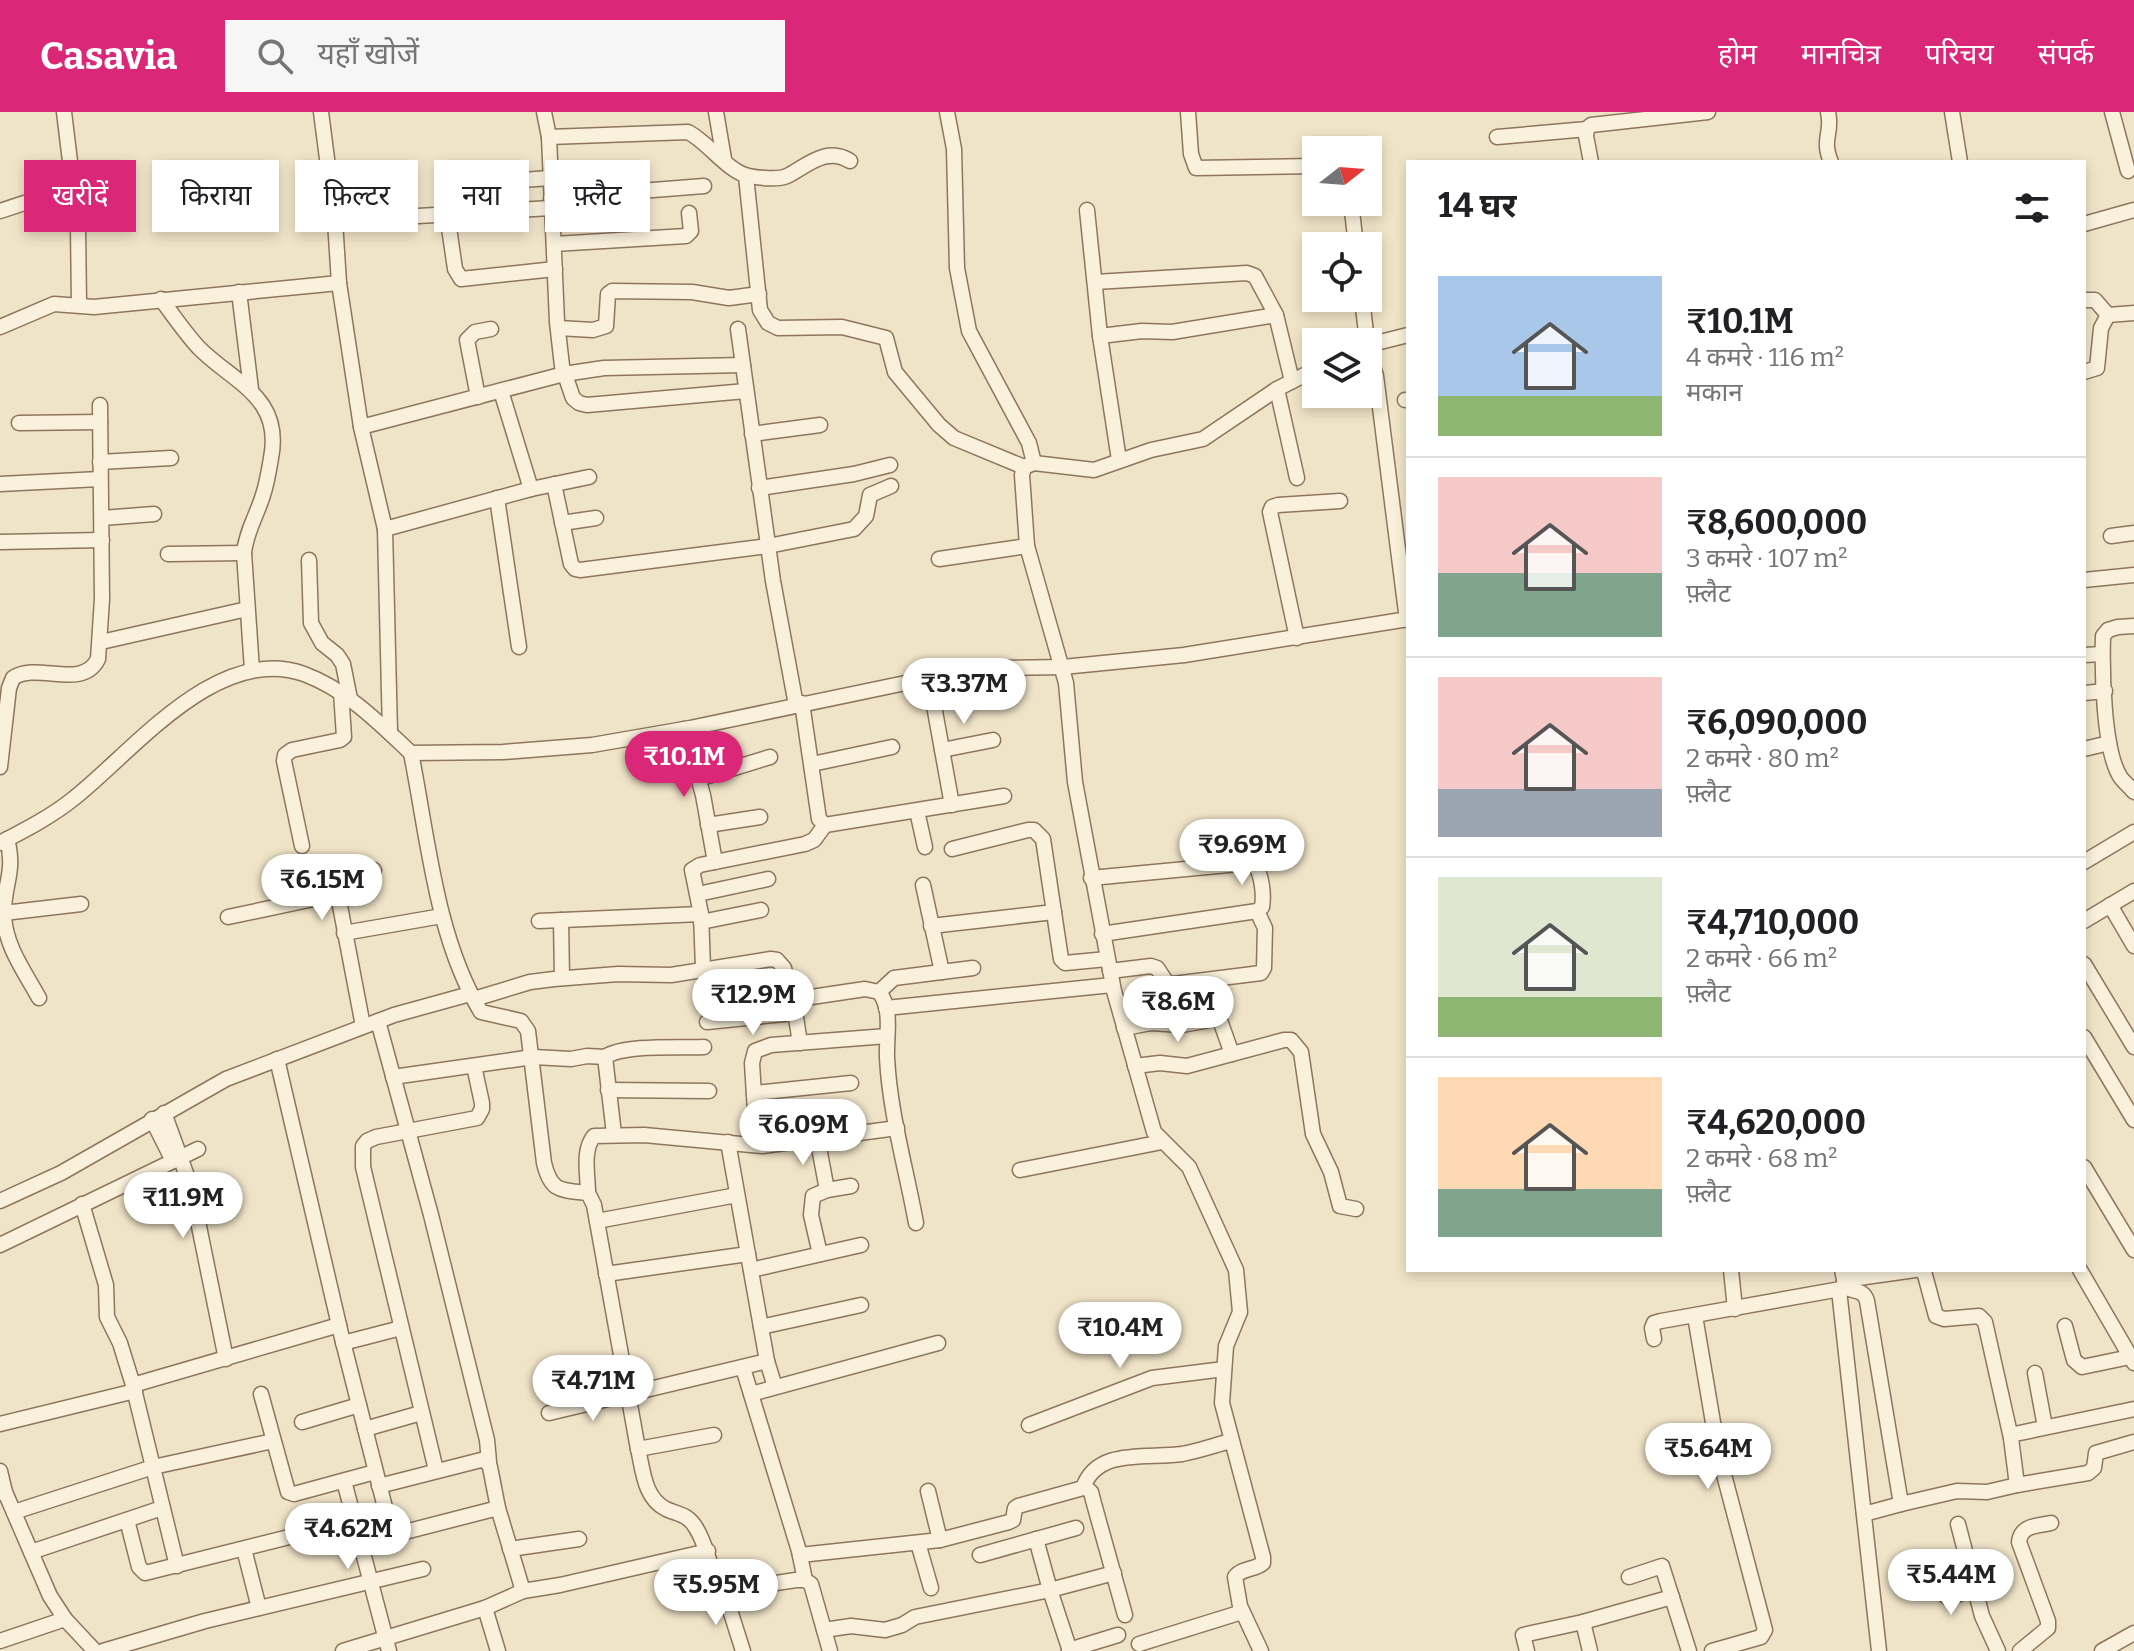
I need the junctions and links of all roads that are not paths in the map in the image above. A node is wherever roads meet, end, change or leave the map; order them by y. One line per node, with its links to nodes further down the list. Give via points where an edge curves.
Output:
1 (64, 112): 15 (street)
2 (321, 112): 16 (street)
3 (544, 112): 13 (street)
4 (716, 112): 18 (street)
5 (947, 112): 78 (street, via 954,149 957,268 969,331 1029,443)
6 (1188, 112): 23 (street, via 1196,168)
7 (1708, 112): 11 (street)
8 (1828, 112): 20 (street, via 1825,145)
9 (1952, 112): 21 (street)
10 (2112, 112): 24 (street)
11 (1634, 117): 12 (street)
12 (1587, 129): 14 (street); 19 (street)
13 (549, 137): 17 (street); 18 (street, via 688,132)
14 (1497, 137)
15 (70, 160)
16 (327, 160)
17 (550, 160)
18 (724, 160): 25 (street)
19 (1591, 160)
20 (1830, 160)
21 (1960, 160)
22 (850, 161): 25 (street, via 842,156 811,159 784,178)
23 (1302, 166)
24 (2128, 171)
25 (746, 176): 43 (street)
26 (704, 186): 27 (street)
27 (650, 192)
28 (24, 203): 31 (street)
29 (1087, 210): 40 (street)
30 (2134, 210): 33 (street)
31 (0, 211)
32 (689, 213): 38 (street, via 691,231 686,236)
33 (2086, 223)
34 (78, 232): 46 (street)
35 (336, 232): 41 (street)
36 (450, 232): 39 (street, via 461,279)
37 (553, 232): 38 (street)
38 (554, 244): 39 (street)
39 (555, 269): 51 (street)
40 (1095, 282): 48 (street, via 1247,273 1260,282); 54 (street)
41 (339, 283): 42 (street); 72 (street)
42 (239, 292): 44 (street); 62 (street)
43 (759, 294): 51 (street, via 729,298 612,291 606,326); 78 (street, via 763,317 778,328 842,327 886,338 895,372 939,425 954,438)
44 (161, 299): 46 (street); 62 (street, via 199,348)
45 (2086, 300): 49 (street, via 2095,300)
46 (79, 304): 50 (street, via 54,304)
47 (2134, 313): 49 (street)
48 (1276, 315): 54 (street, via 1172,332); 61 (street)
49 (2108, 315): 58 (street, via 2101,328 2097,368)
50 (0, 327)
51 (558, 328): 59 (street)
52 (491, 329): 66 (street, via 467,340)
53 (738, 329): 57 (street)
54 (1100, 336): 75 (street)
55 (1406, 336): 56 (street)
56 (1382, 342)
57 (743, 365): 59 (street); 65 (street)
58 (2086, 371)
59 (564, 374): 64 (street); 65 (street, via 573,398 587,405)
60 (1302, 376): 61 (street)
61 (1292, 381): 63 (street)
62 (251, 389): 100 (street, via 268,411 272,454)
63 (1277, 389): 75 (street, via 1203,439); 80 (street)
64 (501, 391): 66 (street); 86 (street)
65 (746, 391): 73 (street)
66 (478, 397): 72 (street)
67 (100, 405): 69 (street)
68 (1380, 408): 107 (street)
69 (100, 422): 70 (street); 76 (street)
70 (19, 423)
71 (820, 425): 73 (street)
72 (361, 427): 93 (street)
73 (752, 434): 85 (street)
74 (171, 458): 76 (street)
75 (1119, 460): 78 (street, via 1094,470)
76 (100, 462): 81 (street)
77 (890, 465): 85 (street)
78 (1029, 465): 99 (street, via 1022,475)
79 (589, 477): 83 (street)
80 (1297, 478)
81 (100, 479): 82 (street); 90 (street)
82 (0, 484)
83 (554, 484): 86 (street); 92 (street)
84 (891, 486): 98 (street, via 870,495 866,516 854,529)
85 (759, 488): 98 (street)
86 (531, 489): 87 (street)
87 (497, 498): 93 (street); 112 (street)
88 (1340, 501): 110 (street, via 1278,505 1270,512)
89 (154, 514): 90 (street)
90 (102, 518): 96 (street)
91 (596, 518): 92 (street)
92 (562, 523): 98 (street, via 571,564 580,570)
93 (385, 529): 124 (street)
94 (2134, 533): 95 (street)
95 (2111, 536)
96 (102, 540): 97 (street); 111 (street)
97 (0, 542)
98 (768, 546): 122 (street)
99 (1027, 546): 102 (street); 115 (street)
100 (244, 553): 101 (street); 106 (street)
101 (168, 554)
102 (939, 559)
103 (309, 560): 121 (street, via 311,623 343,664)
104 (2134, 575): 105 (street)
105 (2086, 580)
106 (247, 609): 111 (street); 116 (street)
107 (1406, 612)
108 (1406, 620): 110 (street)
109 (2134, 626): 113 (street, via 2108,630)
110 (1297, 638): 115 (street)
111 (101, 642): 117 (street, via 95,665 82,673)
112 (519, 647)
113 (2102, 654): 114 (street); 119 (street)
114 (2086, 655)
115 (1063, 667): 118 (street, via 992,668); 150 (street)
116 (252, 670): 121 (street, via 303,674); 143 (street, via 225,679 184,705 142,735 72,800)
117 (6, 677): 133 (street)
118 (929, 678): 122 (street); 129 (street)
119 (2105, 691): 120 (street); 126 (street)
120 (2086, 693)
121 (346, 696): 124 (street); 144 (street, via 344,737 285,755)
122 (799, 704): 123 (street); 132 (street)
123 (684, 729): 130 (street, via 592,745); 134 (street)
124 (390, 733): 130 (street)
125 (993, 740): 129 (street)
126 (2109, 743): 128 (street); 135 (street, via 2120,777)
127 (892, 747): 132 (street)
128 (2086, 749)
129 (942, 750): 137 (street)
130 (411, 753): 162 (street)
131 (770, 757): 134 (street)
132 (812, 764): 141 (street, via 819,819)
133 (0, 767)
134 (698, 779): 140 (street)
135 (2134, 792)
136 (1004, 796): 137 (street)
137 (952, 805): 138 (street)
138 (917, 811): 141 (street); 145 (street)
139 (760, 817): 140 (street)
140 (708, 825): 148 (street)
141 (825, 825): 148 (street, via 805,844)
142 (2134, 832): 147 (street)
143 (4, 841): 161 (street, via 12,863)
144 (302, 846)
145 (925, 847)
146 (952, 849): 160 (street, via 1028,830 1039,833)
147 (2086, 861)
148 (715, 862): 155 (street, via 692,870)
149 (374, 870): 154 (street, via 339,877)
150 (1091, 878): 159 (street, via 1249,863 1258,870 1263,900); 170 (street)
151 (768, 879): 155 (street)
152 (923, 885): 168 (street)
153 (2134, 891): 157 (street)
154 (337, 894): 163 (street); 169 (street)
155 (698, 894): 164 (street)
156 (81, 904): 161 (street)
157 (2110, 905): 166 (street); 171 (street)
158 (761, 910): 164 (street)
159 (1257, 911): 170 (street); 177 (street, via 1265,928 1261,973 1173,984 1151,966)
160 (1054, 912): 168 (street); 177 (street, via 1065,963)
161 (4, 913): 172 (street)
162 (442, 916): 169 (street); 180 (street)
163 (228, 917)
164 (701, 918): 165 (street); 174 (street)
165 (561, 920): 167 (street); 178 (street)
166 (2086, 920)
167 (539, 921)
168 (931, 926): 176 (street)
169 (344, 933): 186 (street)
170 (1102, 934): 177 (street)
171 (2134, 946)
172 (6, 951): 181 (street)
173 (2086, 967): 192 (street)
174 (703, 968): 178 (street, via 671,975); 183 (street, via 777,960)
175 (973, 968): 176 (street)
176 (942, 972): 179 (street, via 894,978)
177 (1110, 972): 182 (street); 187 (street)
178 (562, 978): 180 (street)
179 (879, 992): 182 (street); 183 (street, via 806,996)
180 (472, 996): 184 (street); 194 (street, via 481,1012 521,1021)
181 (39, 998)
182 (886, 1008): 188 (street)
183 (794, 1009): 185 (street); 190 (street)
184 (378, 1021): 186 (street); 199 (street)
185 (707, 1022)
186 (363, 1026): 196 (street)
187 (1124, 1028): 193 (street, via 1215,1019); 198 (street)
188 (887, 1036): 190 (street); 206 (street)
189 (2086, 1040): 205 (street)
190 (800, 1043): 203 (street, via 755,1051)
191 (704, 1047): 195 (street, via 625,1050)
192 (2134, 1047)
193 (1232, 1054): 198 (street, via 1187,1066); 223 (street, via 1284,1040 1299,1047 1315,1143 1331,1172 1340,1206)
194 (533, 1057): 195 (street); 197 (street); 219 (street, via 550,1182)
195 (605, 1057): 201 (street)
196 (277, 1059): 204 (street); 241 (street)
197 (474, 1066): 199 (street); 207 (street, via 482,1103 477,1118)
198 (1135, 1066): 211 (street, via 1154,1132)
199 (393, 1077): 207 (street)
200 (851, 1083): 203 (street)
201 (608, 1090): 202 (street); 208 (street)
202 (709, 1091)
203 (754, 1093): 212 (street)
204 (158, 1116): 214 (street); 221 (street, via 61,1173)
205 (2134, 1120)
206 (897, 1128): 209 (street); 225 (street)
207 (408, 1132): 244 (street, via 367,1141 362,1152); 274 (street)
208 (614, 1134): 210 (street); 219 (street, via 590,1140)
209 (817, 1137): 212 (street); 218 (street)
210 (728, 1142): 212 (street); 220 (street)
211 (1162, 1142): 215 (street); 252 (street, via 1189,1167 1236,1270 1240,1312 1226,1346)
212 (757, 1145)
213 (198, 1149): 214 (street)
214 (178, 1159): 222 (street); 248 (street, via 206,1254)
215 (1020, 1170)
216 (2086, 1170): 228 (street)
217 (851, 1186): 218 (street)
218 (827, 1190): 230 (street, via 811,1202)
219 (588, 1193): 224 (street)
220 (737, 1195): 224 (street); 229 (street)
221 (0, 1201)
222 (82, 1204): 226 (street); 255 (street, via 106,1285 107,1317)
223 (1356, 1209)
224 (597, 1221): 236 (street)
225 (916, 1223)
226 (0, 1245)
227 (861, 1245): 230 (street)
228 (2134, 1250)
229 (748, 1254): 231 (street); 236 (street)
230 (820, 1254): 231 (street)
231 (751, 1270): 243 (street)
232 (1731, 1272): 239 (street)
233 (1906, 1272): 237 (street)
234 (1921, 1272): 269 (street, via 1936,1316 1979,1316 1985,1322)
235 (2081, 1272): 249 (street)
236 (606, 1274): 258 (street)
237 (1843, 1282): 239 (street); 284 (street, via 1866,1295); 289 (street)
238 (861, 1305): 243 (street)
239 (1735, 1309): 240 (street)
240 (1695, 1316): 245 (street, via 1654,1323); 332 (street, via 1718,1452 1765,1630)
241 (339, 1325): 246 (street); 248 (street)
242 (2065, 1326): 249 (street, via 2074,1360 2082,1367)
243 (761, 1327): 250 (street)
244 (401, 1328): 246 (street); 261 (street)
245 (1654, 1339)
246 (343, 1343): 259 (street)
247 (938, 1343): 254 (street)
248 (226, 1359): 255 (street)
249 (2132, 1360)
250 (767, 1361): 251 (street); 254 (street)
251 (743, 1368): 257 (street); 258 (street)
252 (1224, 1369): 265 (street, via 1152,1378); 271 (street, via 1222,1403)
253 (2035, 1373): 266 (street)
254 (775, 1387): 257 (street)
255 (134, 1388): 264 (street); 275 (street)
256 (261, 1394): 270 (street)
257 (751, 1394): 305 (street)
258 (628, 1395): 262 (street); 273 (street)
259 (359, 1405): 263 (street); 267 (street)
260 (2134, 1409): 266 (street)
261 (421, 1413): 267 (street); 276 (street)
262 (549, 1413)
263 (302, 1422)
264 (0, 1424)
265 (1029, 1425)
266 (2045, 1427): 269 (street)
267 (365, 1429): 278 (street)
268 (714, 1435): 273 (street)
269 (2011, 1438): 280 (street)
270 (273, 1441): 275 (street); 279 (street, via 288,1492)
271 (1231, 1441): 281 (street, via 1181,1454 1117,1459 1088,1474); 322 (street, via 1263,1557 1259,1566 1235,1577)
272 (2134, 1442): 280 (street, via 2096,1453 2088,1473)
273 (638, 1449): 303 (street, via 653,1500 686,1515)
274 (489, 1462): 276 (street, via 477,1459); 286 (street)
275 (153, 1467): 285 (street); 287 (street)
276 (436, 1470): 278 (street)
277 (0, 1471): 283 (street)
278 (377, 1479): 279 (street); 288 (street)
279 (344, 1481): 291 (street)
280 (2017, 1485): 284 (street)
281 (1084, 1486): 298 (street, via 1018,1506 1009,1522); 309 (street, via 1091,1492)
282 (928, 1491): 298 (street)
283 (3, 1492): 287 (street)
284 (1901, 1504): 289 (street)
285 (162, 1508): 290 (street); 307 (street)
286 (498, 1508): 295 (street); 302 (street)
287 (14, 1512): 304 (street)
288 (385, 1513): 291 (street); 295 (street)
289 (1864, 1514): 345 (street)
290 (127, 1520): 304 (street); 307 (street, via 141,1572)
291 (355, 1520): 299 (street); 301 (street)
292 (2051, 1523): 347 (street, via 2028,1528 2020,1536 2048,1628)
293 (1958, 1524): 314 (street)
294 (1076, 1528): 297 (street)
295 (392, 1535): 299 (street)
296 (579, 1539): 302 (street)
297 (1036, 1539): 306 (street); 315 (street)
298 (940, 1540): 300 (street)
299 (362, 1543): 312 (street)
300 (918, 1543): 305 (street); 313 (street)
301 (244, 1549): 307 (street); 320 (street)
302 (510, 1549): 316 (street)
303 (708, 1551): 316 (street); 317 (street)
304 (31, 1552): 324 (street)
305 (800, 1555): 311 (street)
306 (980, 1555)
307 (177, 1566)
308 (423, 1569): 312 (street)
309 (1114, 1573): 315 (street); 323 (street)
310 (1629, 1577): 319 (street, via 1662,1566)
311 (805, 1580): 317 (street); 326 (street, via 811,1584)
312 (370, 1582): 320 (street); 331 (street)
313 (931, 1588)
314 (1974, 1588): 318 (street, via 1949,1598 1933,1589); 346 (street)
315 (1050, 1590): 326 (street, via 915,1617 885,1630); 339 (street)
316 (523, 1591): 321 (street)
317 (724, 1591): 337 (street)
318 (1916, 1592)
319 (1672, 1597): 325 (street); 343 (street)
320 (259, 1608): 334 (street)
321 (485, 1608): 331 (street); 336 (street)
322 (1242, 1612): 330 (street); 340 (street)
323 (1125, 1615)
324 (65, 1619): 329 (street); 333 (street)
325 (1583, 1622): 341 (street, via 1523,1635); 342 (street)
326 (824, 1630): 338 (street)
327 (2134, 1633): 348 (street)
328 (1118, 1635): 339 (street)
329 (0, 1641)
330 (1139, 1644)
331 (387, 1645): 335 (street)
332 (1750, 1646): 344 (street)
333 (95, 1651)
334 (103, 1651)
335 (343, 1651)
336 (498, 1651)
337 (743, 1651)
338 (830, 1651)
339 (1070, 1651)
340 (1261, 1651)
341 (1527, 1651)
342 (1590, 1651)
343 (1689, 1651)
344 (1712, 1651)
345 (1879, 1651)
346 (1998, 1651)
347 (2020, 1651)
348 (2102, 1651)

